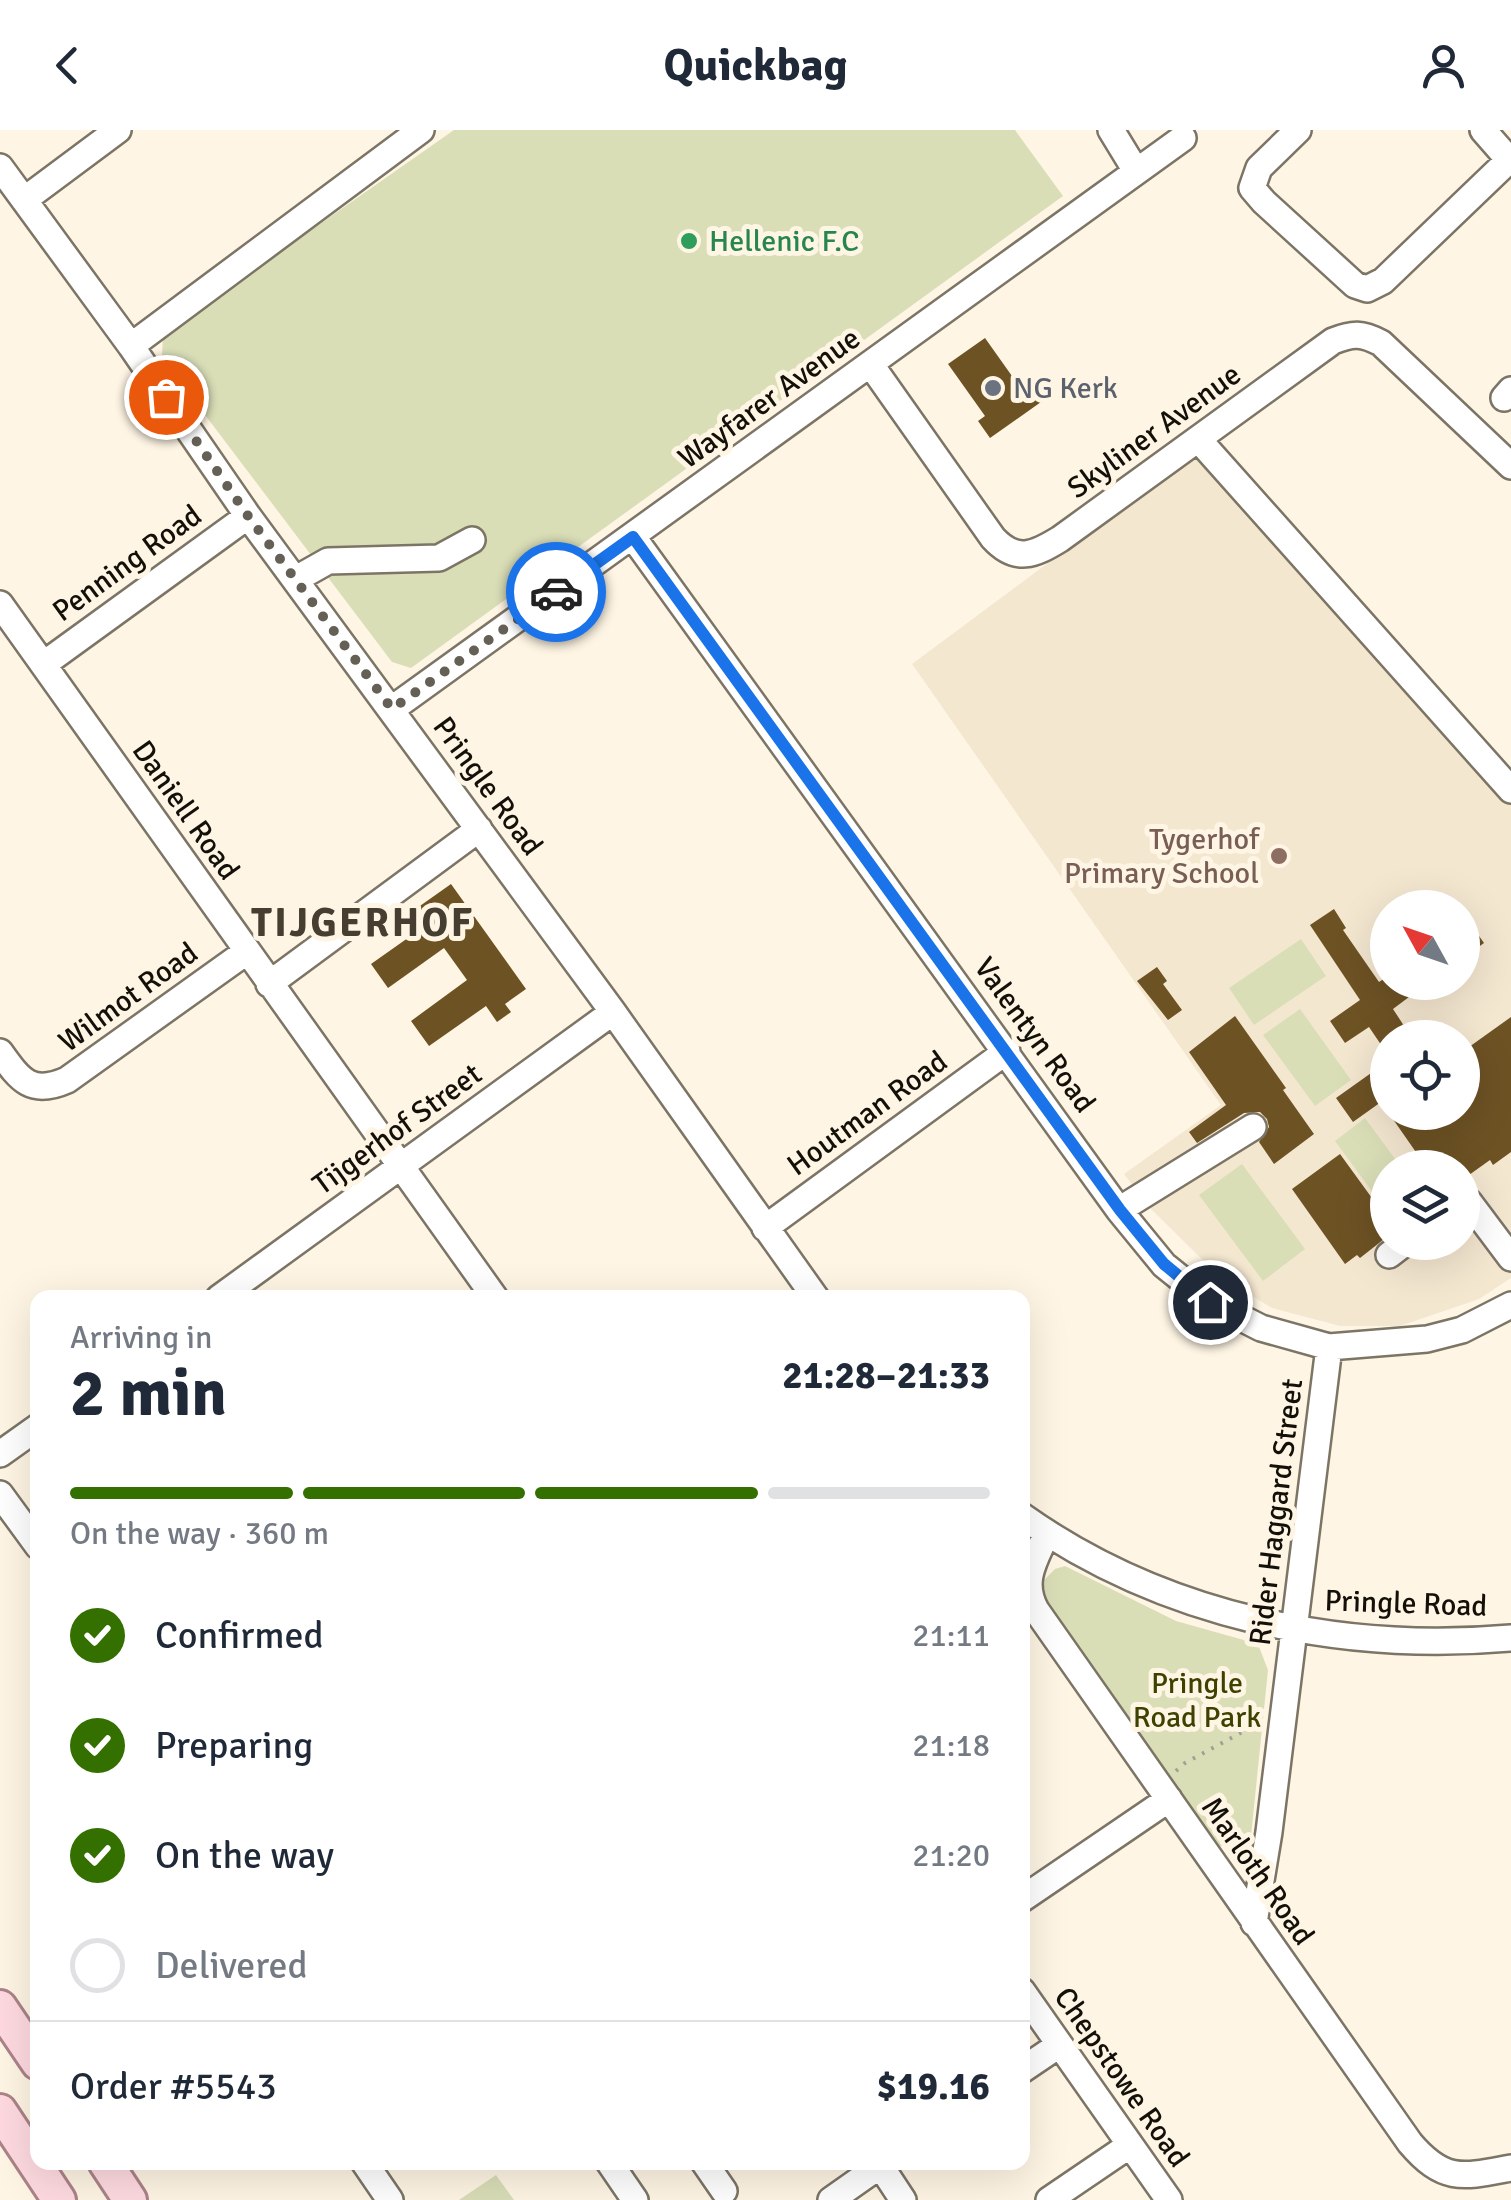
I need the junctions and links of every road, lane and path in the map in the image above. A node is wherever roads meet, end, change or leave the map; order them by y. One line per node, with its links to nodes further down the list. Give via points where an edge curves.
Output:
1 (118, 130): 10 (street)
2 (421, 130): 11 (street)
3 (1111, 130): 9 (street)
4 (1298, 130): 7 (street, via 1259,168 1252,188 1354,285 1367,289)
5 (1482, 130): 7 (street)
6 (1183, 138): 9 (street, Wayfarer Avenue)
7 (1510, 161)
8 (0, 168): 10 (street, Pringle Road)
9 (1136, 171): 12 (street, Wayfarer Avenue)
10 (24, 200): 11 (street, Pringle Road)
11 (131, 346): 15 (street, Pringle Road)
12 (870, 365): 13 (street, Skyliner Avenue, via 993,538 1021,556 1060,539); 16 (street, Wayfarer Avenue)
13 (1198, 438): 14 (street, Skyliner Avenue, via 1333,341 1361,334 1382,343); 22 (street)
14 (1511, 466)
15 (248, 516): 18 (street, Pringle Road); 20 (street, Penning Road)
16 (633, 537): 21 (street, Wayfarer Avenue); 27 (street, Valentyn Road)
17 (472, 540): 18 (street, via 439,558 326,562)
18 (296, 580): 21 (street, Pringle Road)
19 (0, 604): 20 (street, Daniell Road)
20 (44, 664): 24 (street, Daniell Road)
21 (392, 709): 23 (street, Pringle Road)
22 (1511, 790)
23 (479, 829): 25 (street); 26 (street, Pringle Road)
24 (246, 952): 25 (street, Daniell Road); 28 (street, Wilmot Road, via 67,1080 36,1087 24,1082)
25 (269, 984): 30 (street, Daniell Road)
26 (613, 1012): 30 (street, Tijgerhof Street); 33 (street, Pringle Road)
27 (1007, 1051): 31 (street, Valentyn Road); 33 (street, Houtman Road)
28 (0, 1052)
29 (1252, 1127): 31 (street)
30 (401, 1166): 35 (street, Tijgerhof Street); 36 (street, Daniell Road)
31 (1120, 1210): 39 (street, Valentyn Road, via 1164,1264 1210,1302 1260,1328)
32 (1480, 1217): 34 (street)
33 (765, 1228): 37 (street, Pringle Road)
34 (1511, 1258)
35 (230, 1290)
36 (489, 1290)
37 (810, 1290)
38 (1511, 1306): 39 (street, Valentyn Road, via 1426,1339)
39 (1329, 1347): 48 (street, Rider Haggard Street)
40 (30, 1433): 41 (street)
41 (0, 1454)
42 (0, 1494): 45 (street)
43 (1030, 1522): 44 (street, Pringle Road)
44 (1047, 1534): 46 (street, Marloth Road); 48 (street, Pringle Road, via 1169,1594)
45 (30, 1535)
46 (1030, 1572)
47 (1030, 1599): 51 (street, Marloth Road)
48 (1294, 1630): 49 (street, Pringle Road, via 1450,1644); 50 (street, Rider Haggard Street)
49 (1511, 1638)
50 (1283, 1723): 51 (path, via 1262,1721 1186,1763); 53 (street, Rider Haggard Street)
51 (1164, 1792): 52 (street); 53 (street, Marloth Road)
52 (1030, 1893)
53 (1254, 1923): 62 (street, Marloth Road, via 1424,2160 1465,2177)
54 (1030, 2003): 56 (street, Chepstowe Road)
55 (0, 2007): 57 (main road)
56 (1059, 2045): 58 (street); 60 (street, Chepstowe Road)
57 (30, 2051)
58 (1030, 2065)
59 (0, 2111): 61 (main road)
60 (1130, 2145): 76 (street); 77 (street, Chepstowe Road)
61 (10, 2150): 70 (main road)
62 (1511, 2168)
63 (110, 2170): 71 (main road)
64 (369, 2170): 72 (street)
65 (614, 2170): 73 (street)
66 (710, 2170): 69 (street)
67 (873, 2170): 74 (street)
68 (885, 2170): 75 (street)
69 (724, 2191)
70 (59, 2200)
71 (130, 2200)
72 (390, 2200)
73 (635, 2200)
74 (831, 2200)
75 (903, 2200)
76 (1049, 2200)
77 (1169, 2200)

